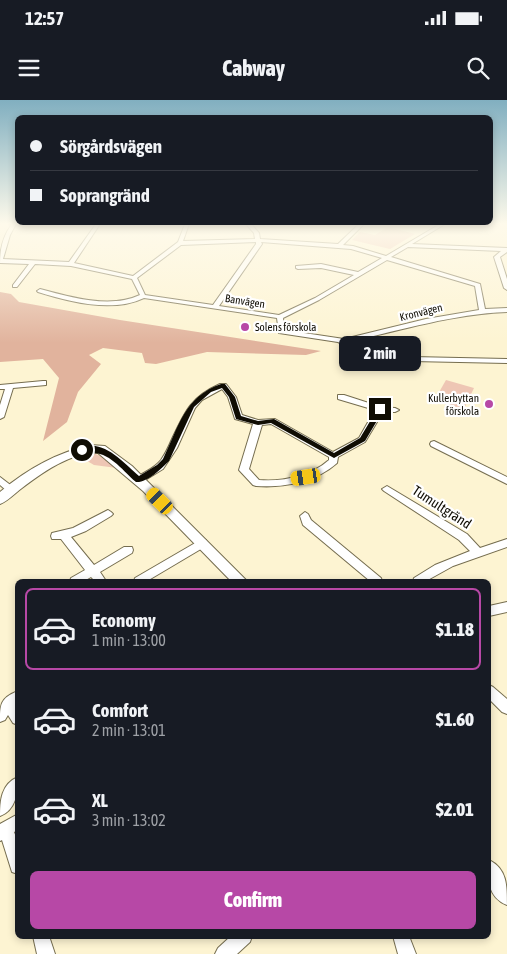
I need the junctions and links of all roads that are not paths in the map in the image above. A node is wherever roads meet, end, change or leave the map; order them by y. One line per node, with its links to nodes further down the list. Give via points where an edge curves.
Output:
1 (32, 264): 12 (street)
2 (65, 264): 3 (street)
3 (71, 264): 11 (street)
4 (153, 264): 11 (street)
5 (246, 264): 16 (street)
6 (375, 264): 10 (street)
7 (409, 264): 17 (street, via 478,285)
8 (498, 264): 13 (street)
9 (298, 267): 10 (street, via 310,264)
10 (358, 274): 19 (street)
11 (134, 278): 15 (street)
12 (15, 286)
13 (507, 288)
14 (40, 291): 15 (street, Banvägen, via 115,304)
15 (144, 296): 16 (street, Banvägen)
16 (216, 307): 19 (street, Banvägen)
17 (482, 310): 18 (street, Kronvägen); 20 (street, Kronvägen, via 347,340)
18 (507, 310)
19 (280, 317): 20 (street, Banvägen, via 281,332 340,340)
20 (348, 345): 21 (street, Banvägen, via 412,359)
21 (507, 361)
22 (43, 383): 23 (street)
23 (10, 386): 24 (street); 28 (street)
24 (0, 387)
25 (341, 398): 26 (street)
26 (380, 409): 27 (street); 31 (street, via 362,440)
27 (395, 410)
28 (0, 418)
29 (258, 423): 31 (street, via 272,421); 31 (street, via 244,470 256,483 306,477 328,468); 33 (street, via 238,418 232,397 223,386 209,390 191,406 166,460)
30 (434, 444): 34 (street)
31 (334, 456)
32 (0, 480): 35 (street)
33 (138, 480): 35 (street, via 106,451 94,449 82,450 41,469); 40 (street)
34 (507, 481)
35 (10, 489): 37 (street)
36 (387, 489): 43 (street, Tumultgränd, via 463,537)
37 (0, 499)
38 (108, 514): 44 (street, via 60,536)
39 (304, 516): 49 (street)
40 (202, 543): 47 (street); 48 (street)
41 (507, 543): 43 (street)
42 (128, 550): 44 (street)
43 (479, 553): 50 (street)
44 (93, 571): 45 (street); 46 (street)
45 (79, 579)
46 (99, 579)
47 (146, 579)
48 (238, 579)
49 (375, 579)
50 (421, 579)
51 (507, 607): 52 (street)
52 (491, 611)
53 (491, 693): 55 (street)
54 (13, 700): 56 (street)
55 (507, 708)
56 (0, 716)
57 (15, 788): 58 (street)
58 (0, 809)
59 (8, 828): 60 (street)
60 (15, 855)
61 (491, 874): 62 (street)
62 (507, 894)
63 (41, 939): 66 (street)
64 (241, 939): 67 (street)
65 (402, 939): 68 (street)
66 (46, 954)
67 (224, 954)
68 (408, 954)

